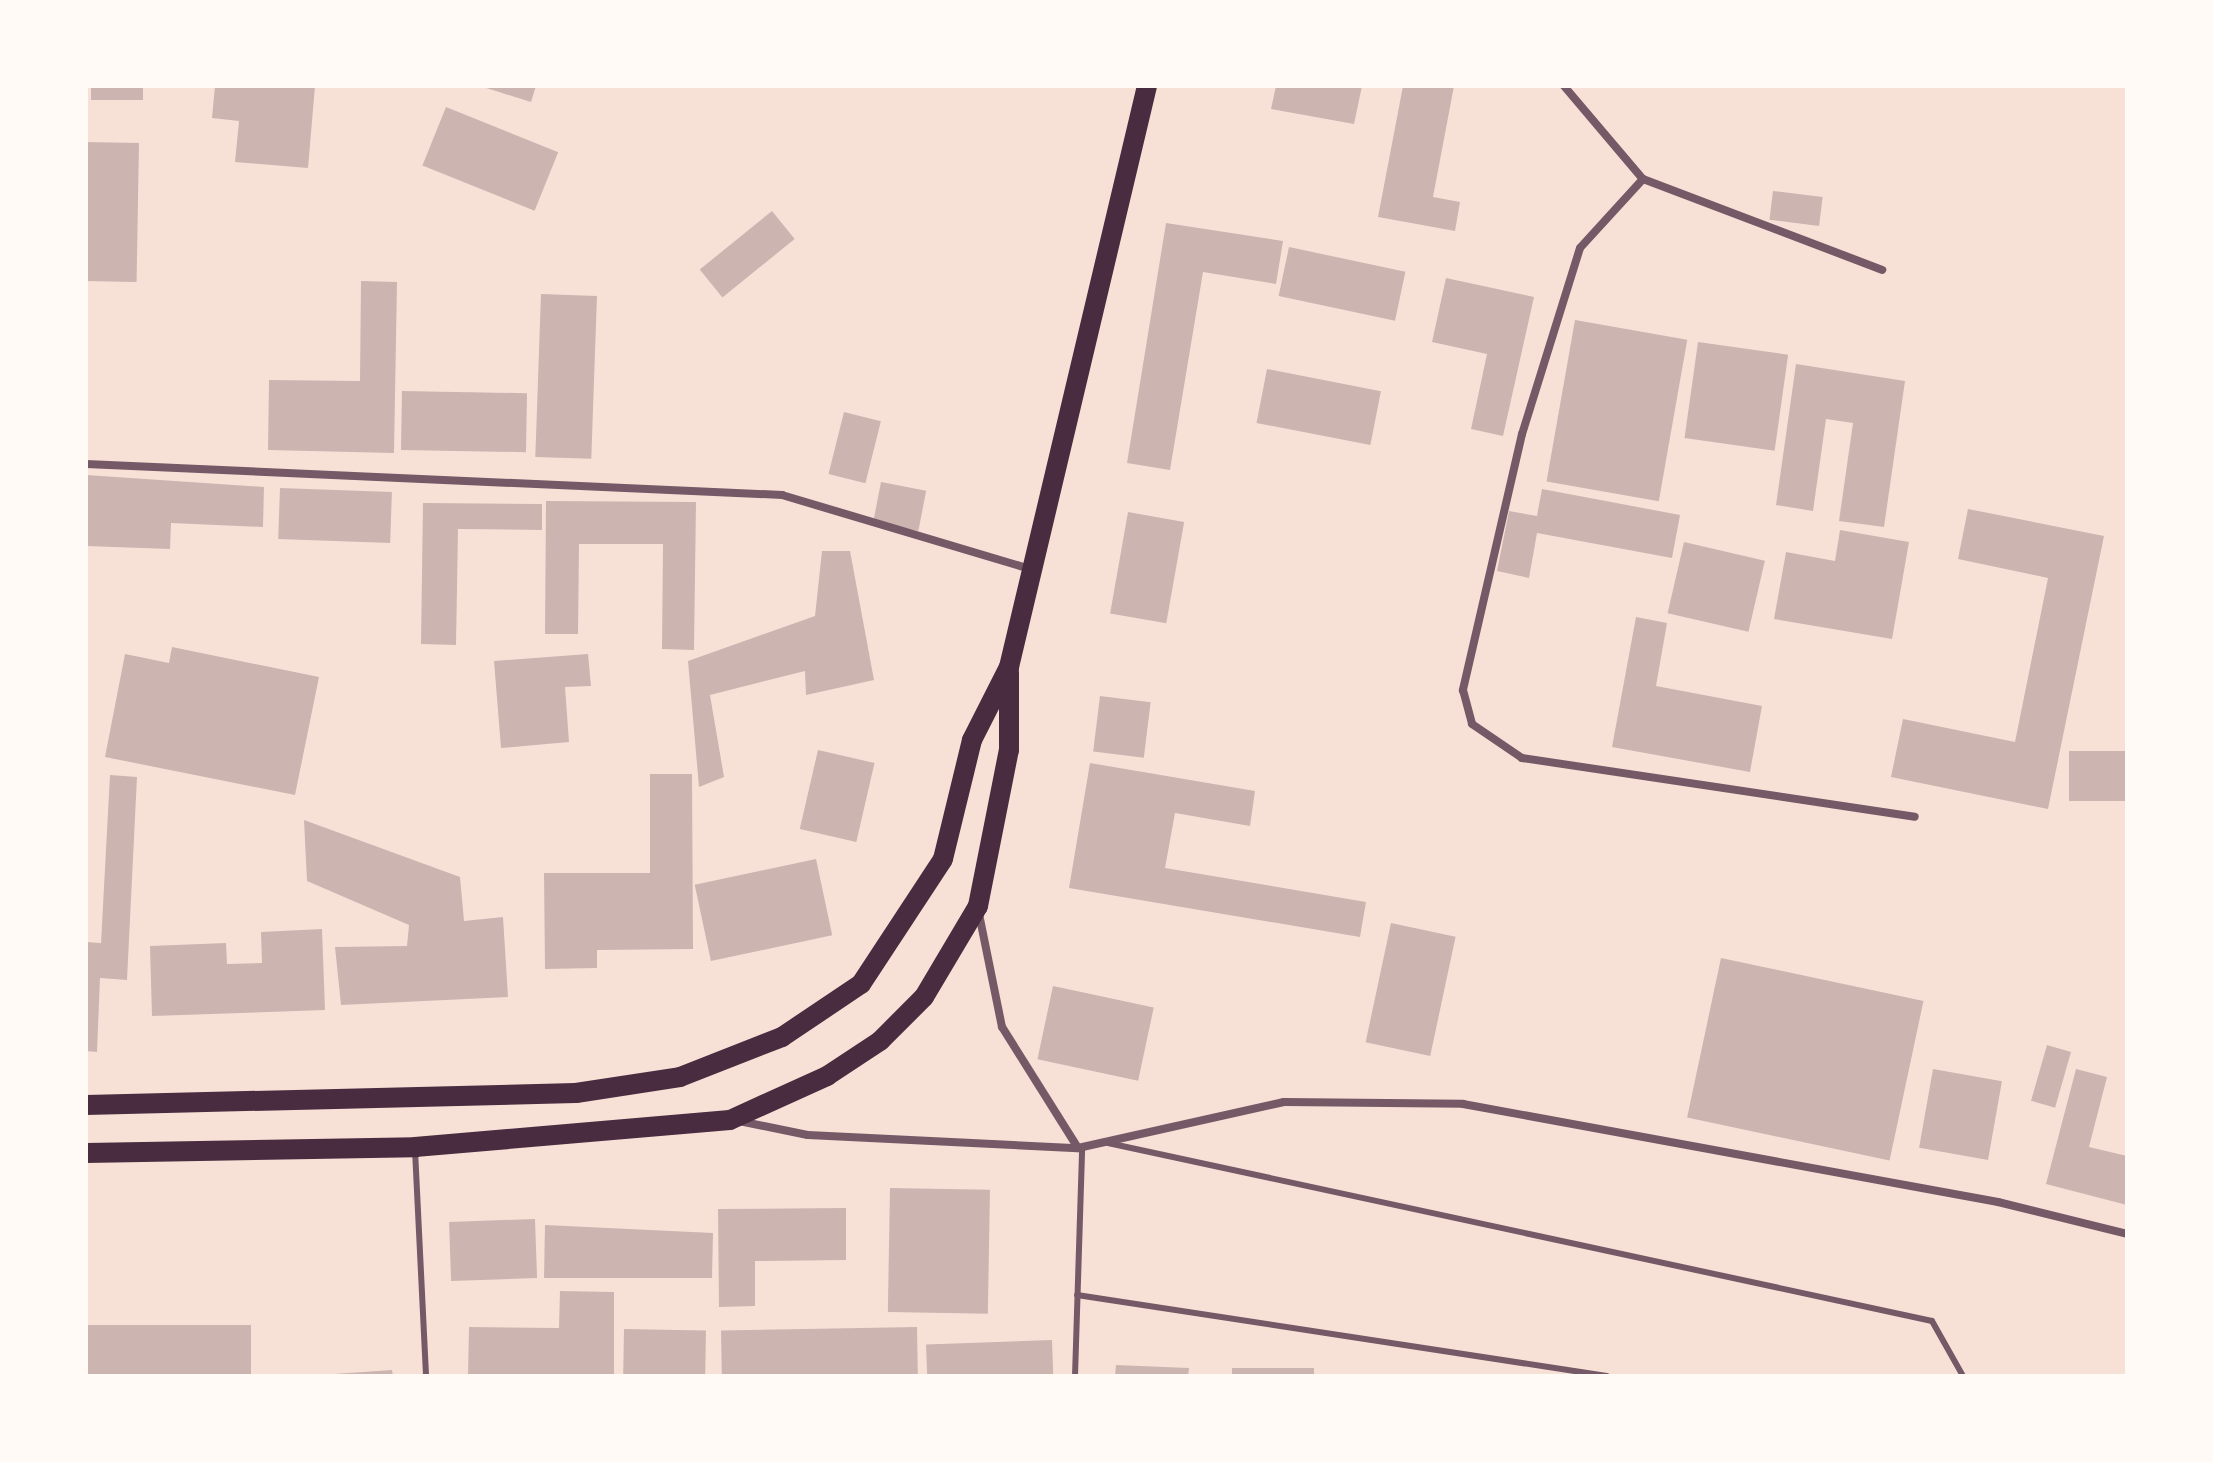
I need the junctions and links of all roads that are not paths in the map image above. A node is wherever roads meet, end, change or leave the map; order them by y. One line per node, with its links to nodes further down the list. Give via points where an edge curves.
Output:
1 (1147, 86): 6 (main road)
2 (1564, 86): 3 (street)
3 (1643, 179): 4 (street); 8 (street, via 1580,248 1566,291 1522,434 1463,690 1472,724 1522,758)
4 (1882, 270)
5 (86, 464): 6 (street, via 782,495)
6 (1034, 570): 7 (main road)
7 (1009, 667): 9 (main road, via 1009,750); 10 (main road, via 972,740 943,859 899,934 861,984 782,1037 680,1077 576,1093)
8 (1915, 817)
9 (978, 906): 11 (main road, via 924,997 880,1041 827,1076); 13 (street, via 1002,1027)
10 (86, 1105)
11 (730, 1120): 12 (main road); 13 (street, via 808,1135)
12 (415, 1147): 14 (main road); 17 (lane)
13 (1078, 1148): 15 (street, via 1284,1102 1463,1104 1998,1202); 16 (lane); 20 (lane, via 1105,1142 1932,1321)
14 (86, 1153)
15 (2127, 1234)
16 (1077, 1295): 18 (lane); 19 (lane)
17 (426, 1376)
18 (1075, 1376)
19 (1607, 1376)
20 (1963, 1376)

